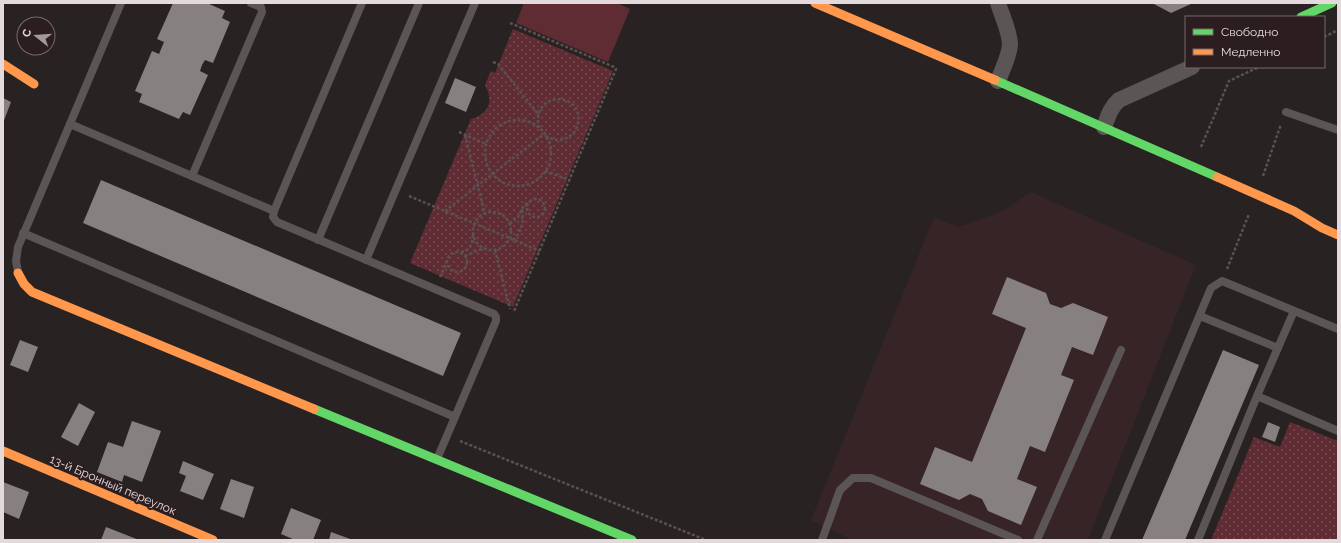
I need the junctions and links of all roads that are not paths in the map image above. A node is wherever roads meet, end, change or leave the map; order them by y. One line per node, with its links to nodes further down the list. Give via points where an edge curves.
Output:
1 (121, 3): 15 (lane)
2 (251, 3): 18 (lane, via 261,7 262,12)
3 (360, 3): 19 (lane)
4 (419, 3): 22 (lane)
5 (475, 3): 23 (lane)
6 (816, 3): 12 (street)
7 (998, 3): 12 (street, via 1010,44)
8 (1332, 3): 9 (street)
9 (1303, 16)
10 (3, 64): 13 (street)
11 (1190, 68): 16 (street, via 1118,100 1113,105)
12 (998, 81): 16 (street)
13 (34, 84)
14 (1286, 112): 17 (lane)
15 (70, 124): 18 (lane); 20 (lane)
16 (1104, 127): 21 (street, via 1294,211)
17 (1338, 130)
18 (192, 176): 19 (lane)
19 (274, 211): 22 (lane, via 273,217 277,222)
20 (23, 233): 24 (lane, via 16,261); 31 (lane)
21 (1338, 235)
22 (318, 240): 23 (lane)
23 (366, 260): 31 (lane, via 496,317)
24 (18, 273): 34 (street, via 32,292)
25 (1294, 311): 26 (lane, via 1222,281 1211,288); 27 (lane); 28 (lane)
26 (1200, 316): 28 (lane); 40 (lane)
27 (1338, 329)
28 (1278, 348): 30 (lane)
29 (1121, 350): 39 (lane)
30 (1257, 396): 32 (lane); 41 (lane)
31 (455, 417): 34 (lane)
32 (1338, 431)
33 (3, 451): 35 (street, 13-й Бронный переулок)
34 (437, 460): 36 (street)
35 (214, 540)
36 (632, 540)
37 (822, 540): 38 (lane, via 840,490 853,478 871,478)
38 (1018, 540)
39 (1037, 540)
40 (1105, 540)
41 (1198, 540)

